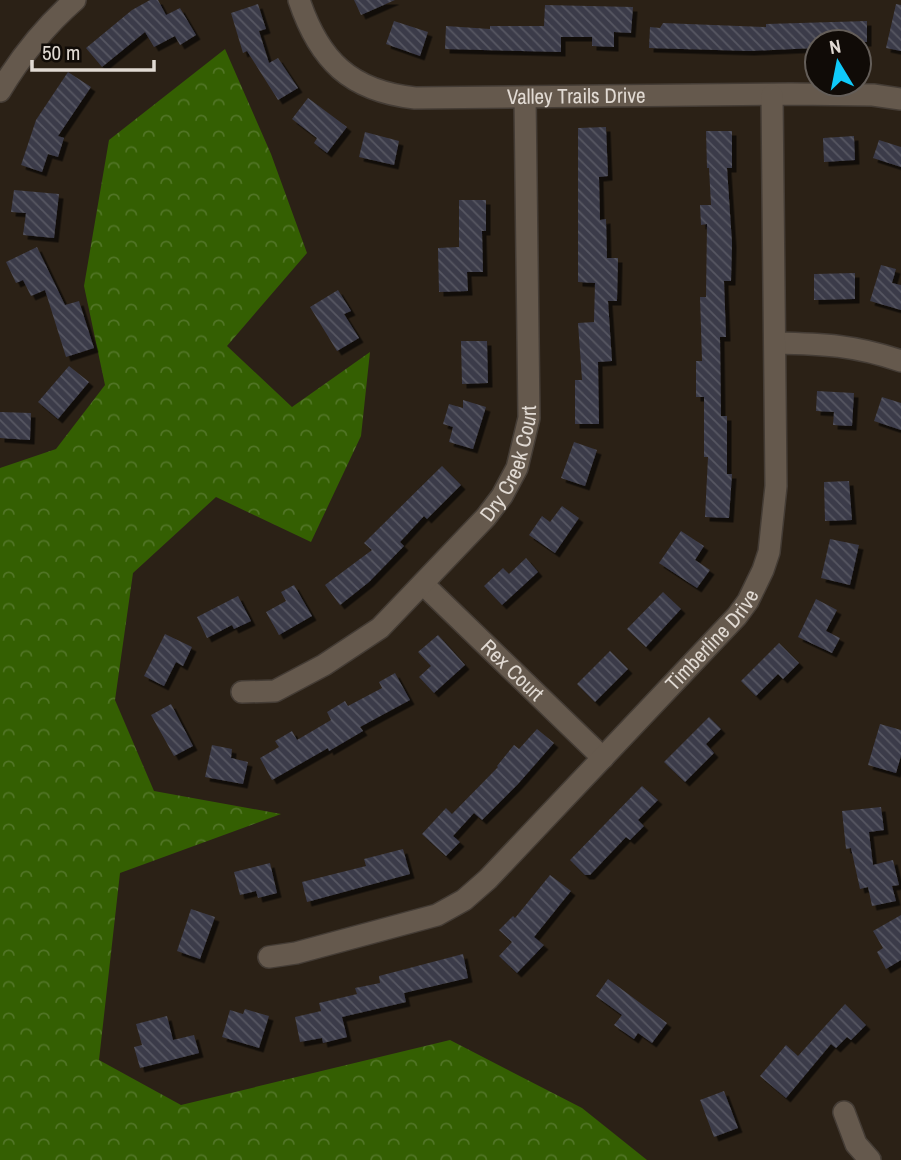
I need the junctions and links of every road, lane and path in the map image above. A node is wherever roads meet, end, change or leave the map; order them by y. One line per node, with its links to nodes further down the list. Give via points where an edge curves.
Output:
1 (75, 0): 3 (street, via 38,35)
2 (299, 0): 5 (street, Valley Trails Drive, via 318,44 338,68 366,86 415,98)
3 (0, 91)
4 (772, 95): 5 (street, Valley Trails Drive); 6 (street, Valley Trails Drive); 7 (street, Timberline Drive)
5 (525, 97): 9 (street, Dry Creek Court, via 529,418 525,439 502,496)
6 (901, 99)
7 (775, 343): 8 (street, via 833,344); 11 (street, Timberline Drive, via 776,486 773,534 763,570 737,616)
8 (901, 362)
9 (423, 584): 10 (street, Dry Creek Court, via 373,633 324,665 275,691); 11 (street, Rex Court)
10 (242, 692)
11 (603, 758): 12 (street, Timberline Drive, via 464,900 437,915)
12 (269, 957)
13 (844, 1112): 14 (street, via 856,1143)
14 (870, 1160)

